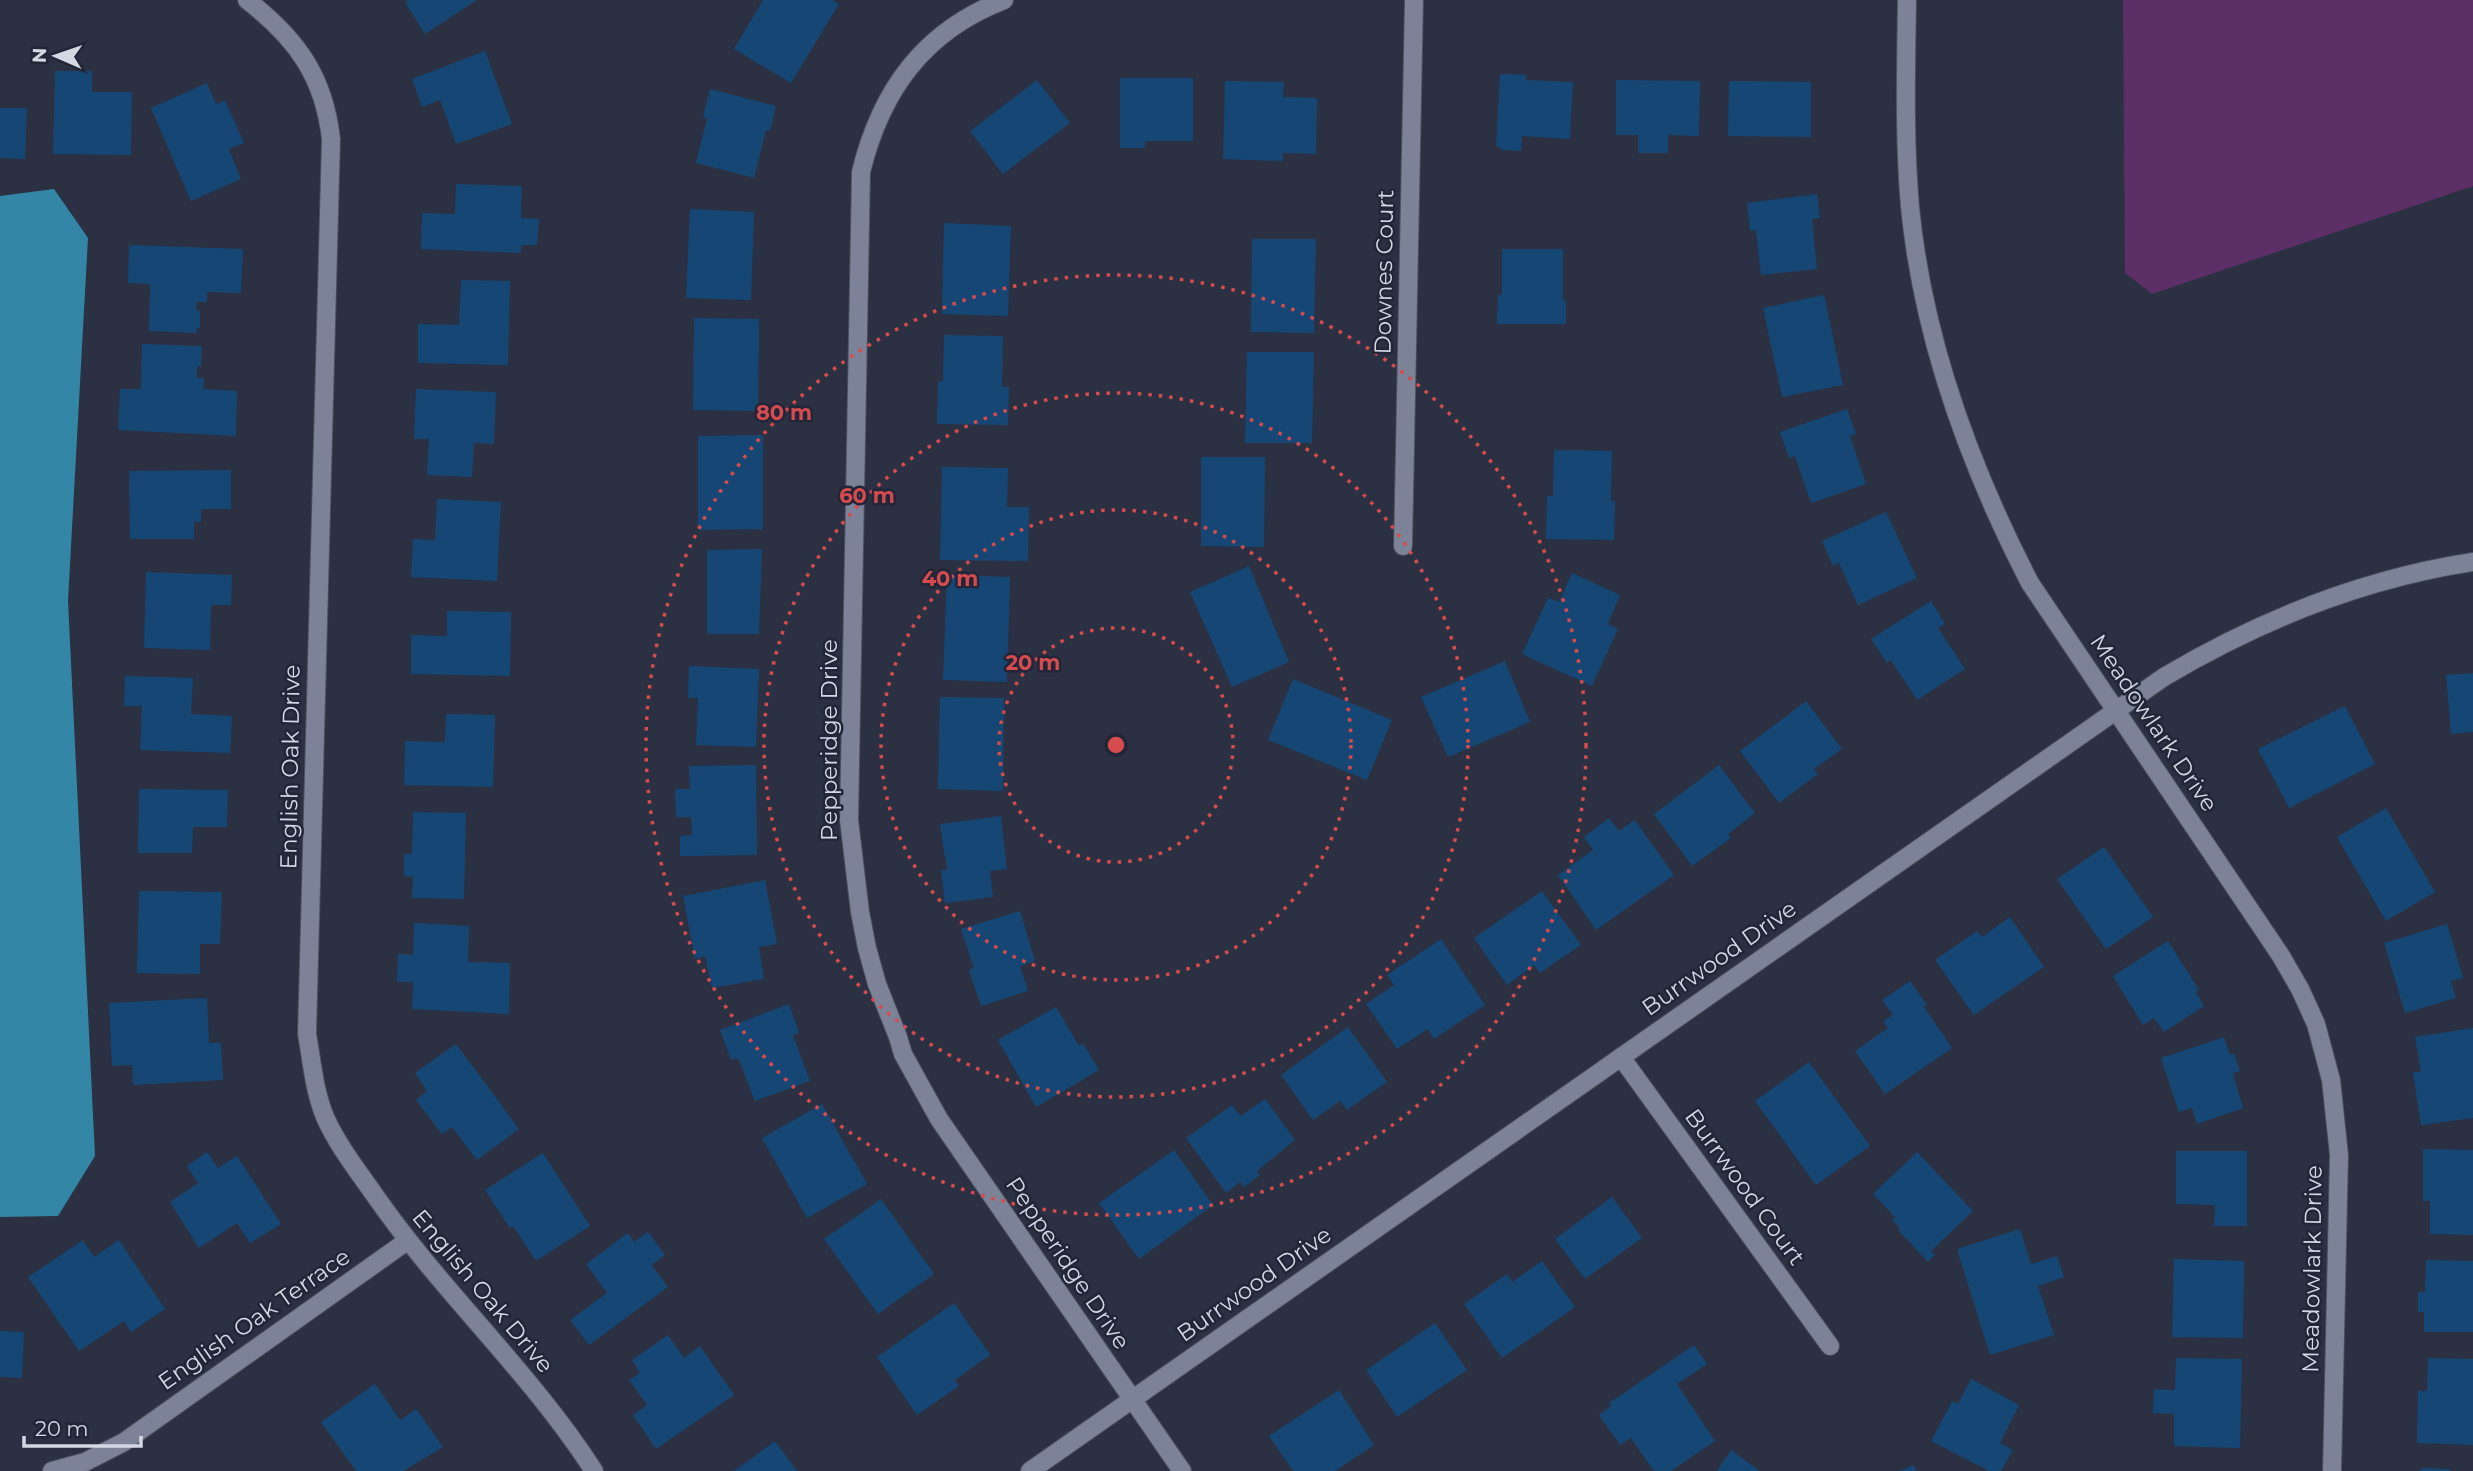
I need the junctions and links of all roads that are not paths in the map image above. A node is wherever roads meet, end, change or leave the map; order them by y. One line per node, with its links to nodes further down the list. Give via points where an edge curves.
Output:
1 (247, 0): 9 (street, English Oak Drive, via 289,37 310,67 319,84 331,139 307,1034 316,1092 327,1120)
2 (1004, 0): 11 (street, Pepperidge Drive, via 944,32 917,57 889,96 861,172 849,820 860,912 877,984 903,1054 939,1119)
3 (1414, 0): 5 (street, Downes Court)
4 (1907, 0): 7 (street, Meadowlark Drive, via 1905,113 1912,222 1936,347 1956,417 2031,583)
5 (1403, 546)
6 (2473, 562): 7 (street, Burrwood Drive, via 2380,582 2276,618 2210,650)
7 (2115, 709): 8 (street, Burrwood Drive); 16 (street, Meadowlark Drive, via 2281,956 2316,1024 2331,1080 2339,1155)
8 (1620, 1057): 10 (street, Burrwood Court); 11 (street, Burrwood Drive)
9 (407, 1241): 12 (street, English Oak Terrace, via 124,1442 85,1462); 13 (street, English Oak Drive, via 568,1430)
10 (1830, 1346)
11 (1131, 1400): 14 (street, Burrwood Drive); 15 (street, Pepperidge Drive)
12 (52, 1471)
13 (594, 1471)
14 (1030, 1471)
15 (1182, 1471)
16 (2332, 1471)

